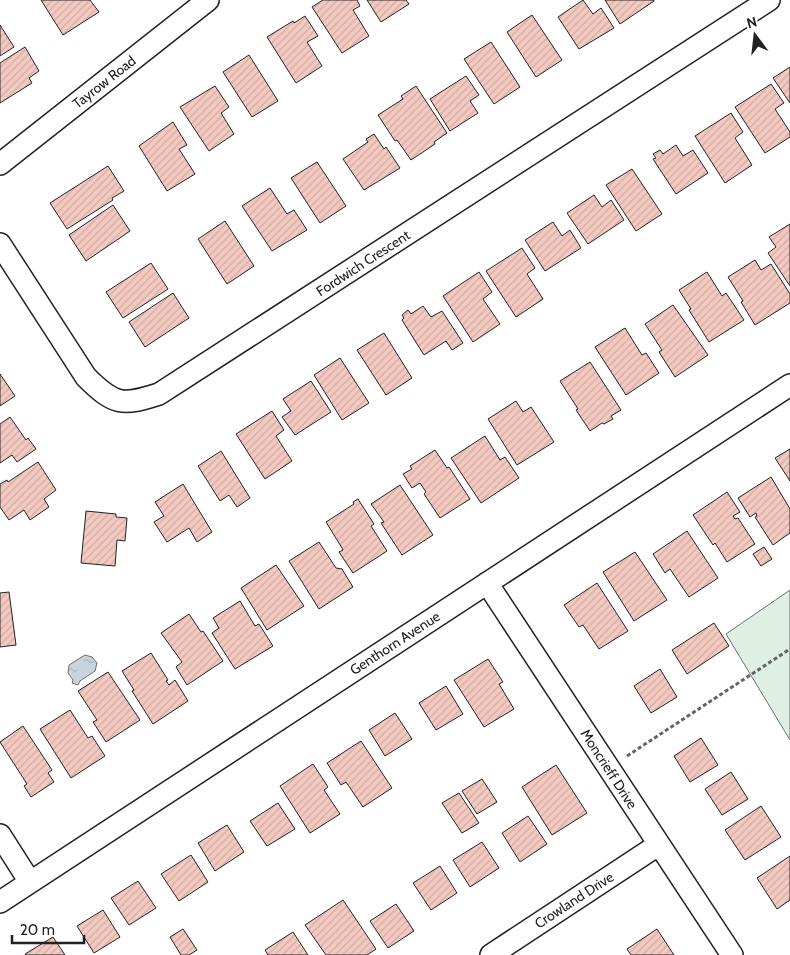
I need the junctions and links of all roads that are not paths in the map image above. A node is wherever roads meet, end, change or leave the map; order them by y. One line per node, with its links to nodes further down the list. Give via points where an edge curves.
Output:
1 (208, 0): 3 (street, Tayrow Road)
2 (769, 0): 4 (street, Fordwich Crescent, via 159,394 140,400 118,401 102,393 86,376)
3 (0, 164)
4 (0, 244)
5 (790, 385): 6 (street, Genthorn Avenue)
6 (487, 583): 8 (street, Moncrieff Drive); 9 (street, Genthorn Avenue)
7 (0, 835): 9 (street)
8 (658, 845): 11 (street, Crowland Drive); 12 (street, Moncrieff Drive)
9 (30, 882): 10 (street, Genthorn Avenue)
10 (0, 902)
11 (491, 955)
12 (732, 955)

